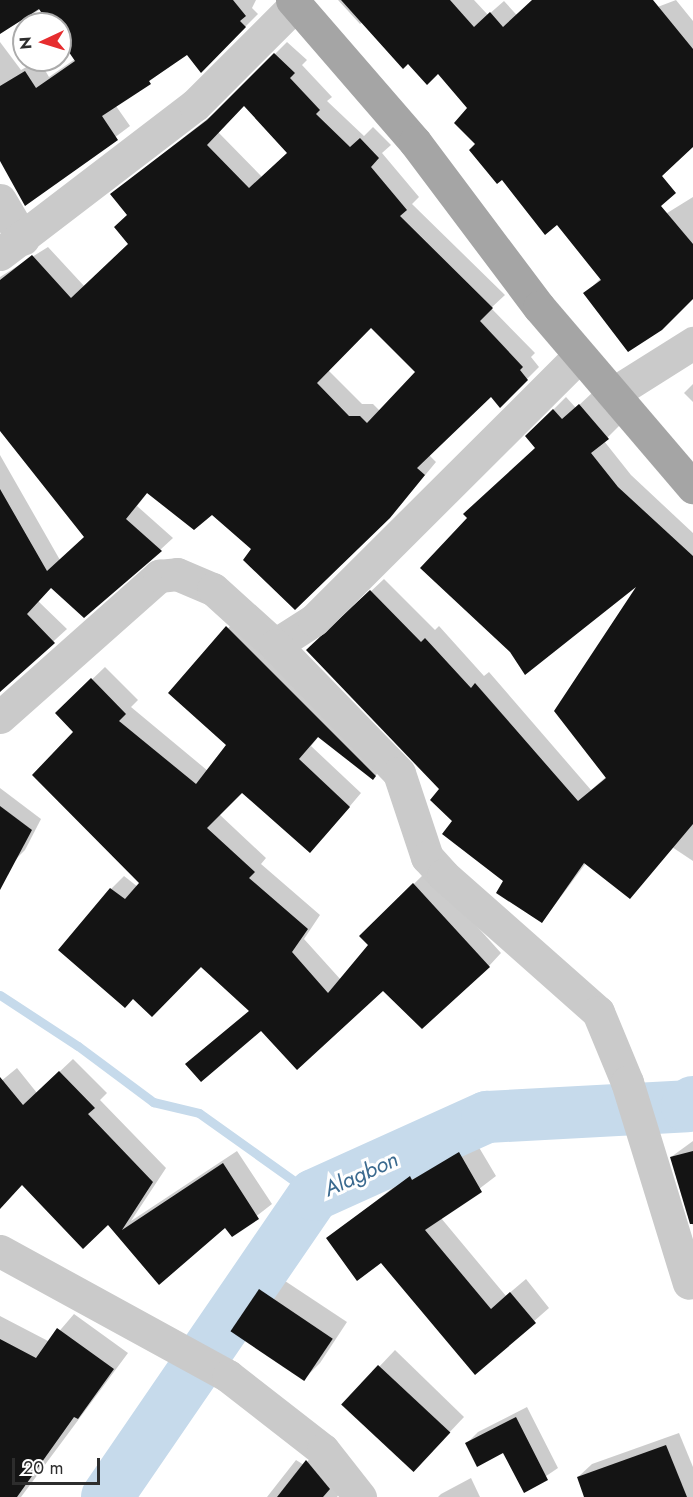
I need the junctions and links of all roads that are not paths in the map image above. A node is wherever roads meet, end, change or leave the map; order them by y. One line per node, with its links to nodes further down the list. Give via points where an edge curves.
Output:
1 (293, 2): 3 (street, via 195,105); 5 (main road, via 415,142 539,307)
2 (0, 200): 3 (street)
3 (12, 246)
4 (693, 342): 6 (street)
5 (580, 355): 6 (main road); 8 (street, via 314,620)
6 (612, 394): 7 (main road)
7 (693, 487)
8 (275, 645): 9 (street, via 213,589 177,574 159,576); 11 (street, via 399,772 427,857 598,1012 627,1082)
9 (0, 717)
10 (0, 1251): 12 (street, via 228,1376 323,1450)
11 (689, 1283)
12 (360, 1497)

